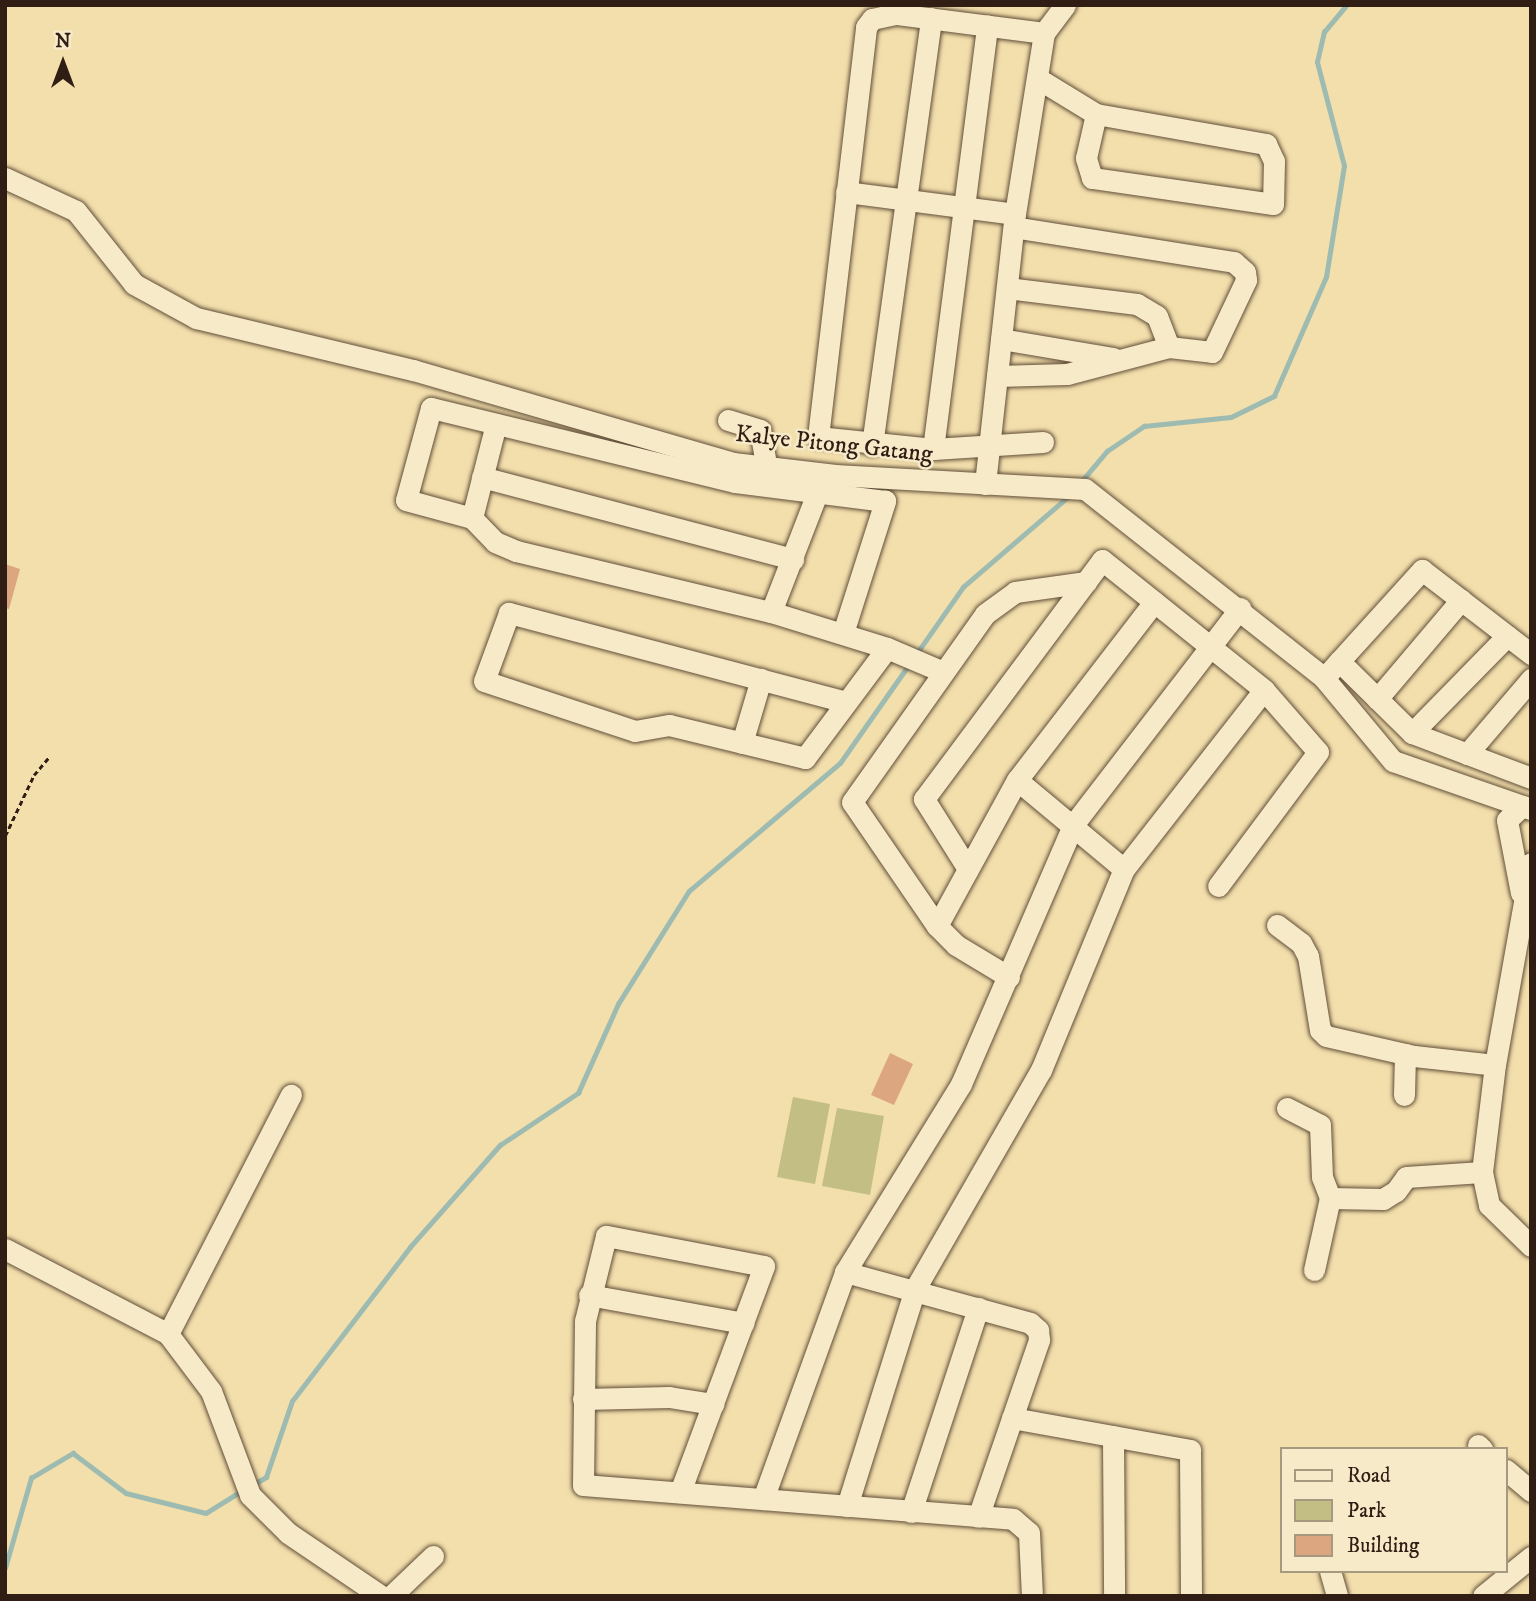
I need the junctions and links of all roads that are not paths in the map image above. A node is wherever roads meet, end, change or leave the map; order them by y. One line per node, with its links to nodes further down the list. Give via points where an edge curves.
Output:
1 (1065, 5): 4 (street)
2 (931, 18): 3 (street); 8 (street, via 884,15 866,27); 9 (street)
3 (987, 25): 4 (street); 10 (street)
4 (1044, 33): 5 (street)
5 (1037, 78): 6 (street); 11 (street)
6 (1096, 114): 6 (street, via 1266,144 1275,161 1273,204 1092,178 1086,158)
7 (5, 178): 23 (street, Kalye Pitong Gatang, via 76,211 134,284 196,318 412,370 733,463)
8 (846, 192): 9 (street); 20 (street, via 818,437)
9 (906, 200): 10 (street); 20 (street)
10 (964, 207): 11 (street); 22 (street)
11 (1015, 220): 12 (street); 14 (street, via 1241,265 1244,287 1212,352)
12 (1007, 288): 13 (street); 14 (street, via 1137,304 1157,316)
13 (1001, 339): 15 (street); 16 (street)
14 (1168, 347): 15 (street)
15 (1113, 358): 16 (street, via 1067,374)
16 (997, 376): 21 (street)
17 (727, 420): 23 (street, via 760,430)
18 (496, 424): 24 (street); 26 (street, via 735,482); 27 (street, via 431,408 406,500)
19 (1043, 442): 21 (street)
20 (872, 445): 22 (street)
21 (989, 447): 22 (street); 25 (street)
22 (933, 449)
23 (767, 468): 25 (street, Kalye Pitong Gatang)
24 (482, 477): 27 (street); 28 (street)
25 (985, 484): 32 (street, Kalye Pitong Gatang, via 1086,489)
26 (816, 496): 28 (street); 34 (street, via 884,501)
27 (472, 518): 33 (street, via 495,542 516,551)
28 (793, 559): 33 (street)
29 (1086, 582): 31 (street, via 1102,561); 38 (street, via 1035,587 998,602); 54 (street, via 924,799)
30 (1461, 600): 35 (street); 39 (street, via 1422,570); 44 (street)
31 (1154, 602): 36 (street); 50 (street)
32 (1240, 607): 36 (street); 40 (street, Kalye Pitong Gatang)
33 (771, 612): 34 (street)
34 (843, 633): 38 (street)
35 (1507, 636): 37 (street); 46 (street)
36 (1212, 647): 43 (street); 52 (street)
37 (1531, 654)
38 (915, 660): 45 (street); 59 (street, via 852,802)
39 (1339, 662): 40 (street); 44 (street)
40 (1324, 678): 51 (street, Kalye Pitong Gatang, via 1393,761)
41 (761, 679): 45 (street); 47 (street); 47 (street, via 509,613 484,681 635,730 669,725)
42 (1531, 679): 48 (street)
43 (1264, 690): 55 (street); 56 (street, via 1318,752)
44 (1377, 699): 46 (street)
45 (846, 702): 47 (street, via 805,758)
46 (1412, 733): 48 (street)
47 (741, 743)
48 (1466, 754): 49 (street)
49 (1526, 770)
50 (1017, 780): 52 (street); 54 (street)
51 (1527, 808): 57 (street, via 1507,820)
52 (1073, 825): 55 (street); 60 (street)
53 (1531, 863): 57 (street)
54 (968, 869): 59 (street)
55 (1124, 869): 72 (street, via 1041,1070)
56 (1218, 886)
57 (1522, 898): 62 (street)
58 (1277, 925): 61 (street, via 1301,943 1308,956 1322,1033)
59 (937, 926): 60 (street, via 956,945)
60 (1009, 977): 71 (street, via 961,1084)
61 (1405, 1054): 62 (street); 64 (street)
62 (1495, 1065): 66 (street)
63 (290, 1095): 76 (street)
64 (1404, 1095)
65 (1287, 1108): 67 (street, via 1320,1125 1322,1177)
66 (1482, 1172): 67 (street, via 1406,1177 1383,1199); 68 (street, via 1489,1205)
67 (1330, 1198): 70 (street)
68 (1531, 1246)
69 (6, 1247): 76 (street)
70 (1314, 1270)
71 (845, 1272): 72 (street); 84 (street)
72 (915, 1289): 74 (street); 85 (street)
73 (589, 1295): 75 (street); 75 (street, via 606,1236 764,1266); 77 (street)
74 (978, 1308): 79 (street, via 1030,1323 1040,1335); 86 (street)
75 (743, 1323): 78 (street)
76 (168, 1334): 91 (street, via 211,1391 246,1487 288,1533)
77 (583, 1399): 78 (street, via 669,1397); 83 (street, via 583,1485)
78 (713, 1404): 83 (street)
79 (1012, 1418): 80 (street); 87 (street)
80 (1113, 1436): 94 (street); 95 (street, via 1190,1450)
81 (1508, 1472): 82 (street)
82 (1531, 1491)
83 (680, 1492): 84 (street)
84 (763, 1499): 85 (street)
85 (847, 1506): 86 (street)
86 (911, 1513): 87 (street)
87 (978, 1517): 93 (street, via 1013,1519 1025,1526 1031,1541)
88 (433, 1556): 92 (street)
89 (1531, 1557): 97 (street)
90 (1331, 1573): 96 (street)
91 (382, 1596)
92 (391, 1596)
93 (1032, 1596)
94 (1114, 1596)
95 (1191, 1596)
96 (1337, 1596)
97 (1483, 1596)

